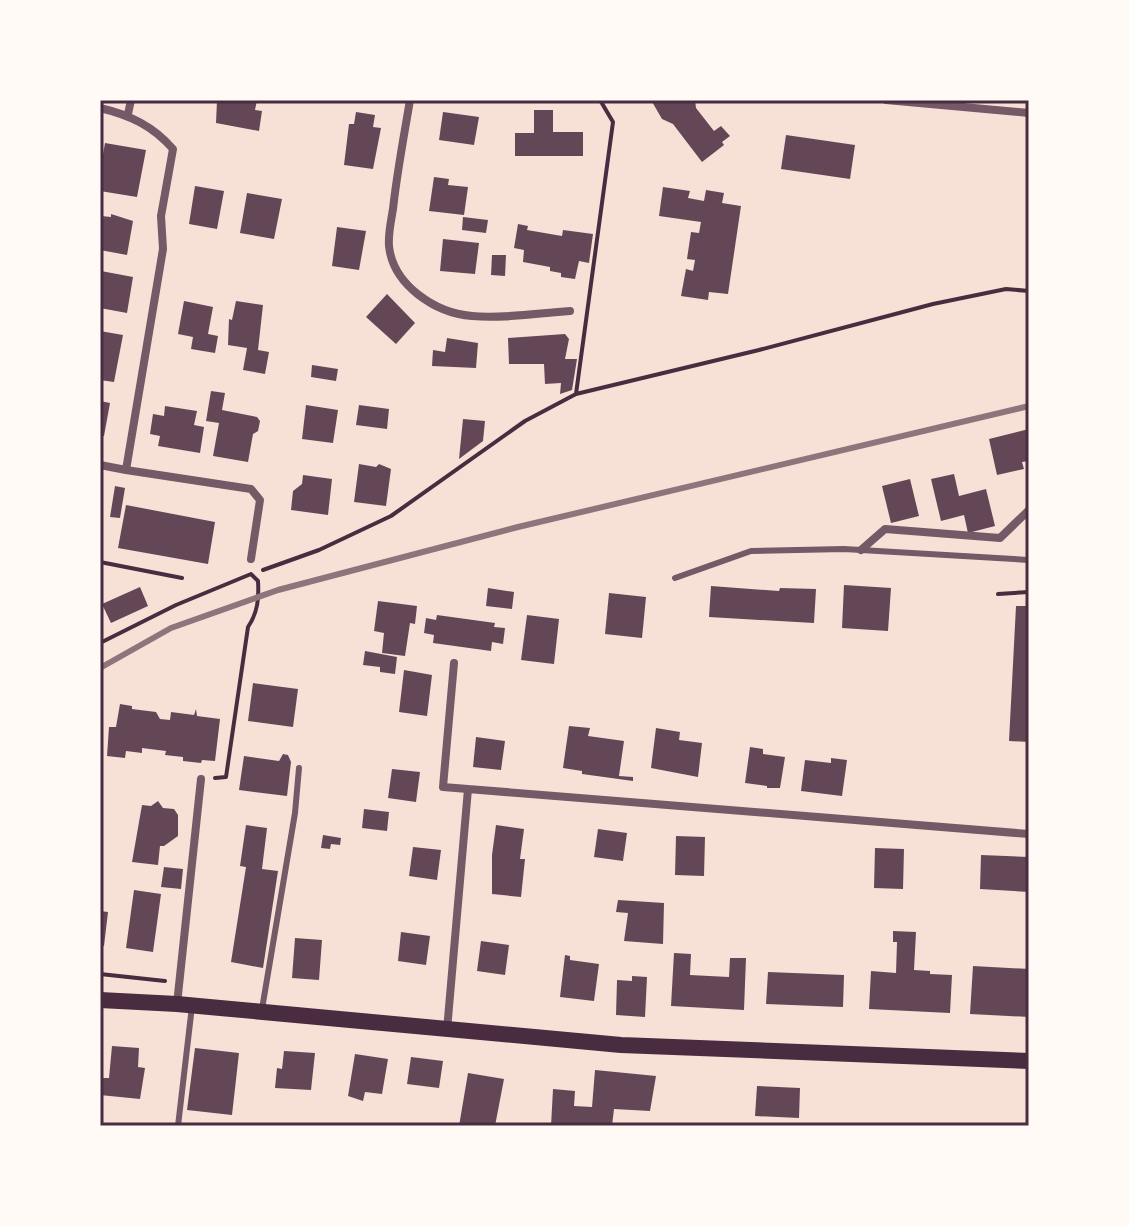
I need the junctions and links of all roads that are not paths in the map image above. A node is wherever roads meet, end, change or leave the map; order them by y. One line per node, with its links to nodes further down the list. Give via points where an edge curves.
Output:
1 (131, 100): 6 (street)
2 (410, 100): 7 (street, via 389,243 396,269 409,286 447,311 473,316)
3 (888, 100): 5 (street)
4 (100, 108): 6 (street)
5 (1029, 113)
6 (128, 114): 9 (street, via 173,149 161,216 163,249)
7 (570, 311)
8 (100, 465): 9 (street)
9 (126, 470): 12 (street, via 251,489 260,500)
10 (1029, 510): 11 (street, via 1000,538 885,529)
11 (861, 550): 13 (lane); 14 (lane, via 751,551)
12 (251, 559)
13 (1029, 560)
14 (675, 578)
15 (454, 663): 18 (street, via 443,787)
16 (299, 768): 22 (lane)
17 (201, 779): 21 (street, via 179,983)
18 (468, 789): 19 (street); 23 (street)
19 (1029, 834)
20 (100, 1000): 21 (main road)
21 (185, 1005): 22 (main road); 25 (lane)
22 (261, 1012): 23 (main road)
23 (447, 1031): 24 (main road, via 621,1045)
24 (1029, 1061)
25 (178, 1126)

